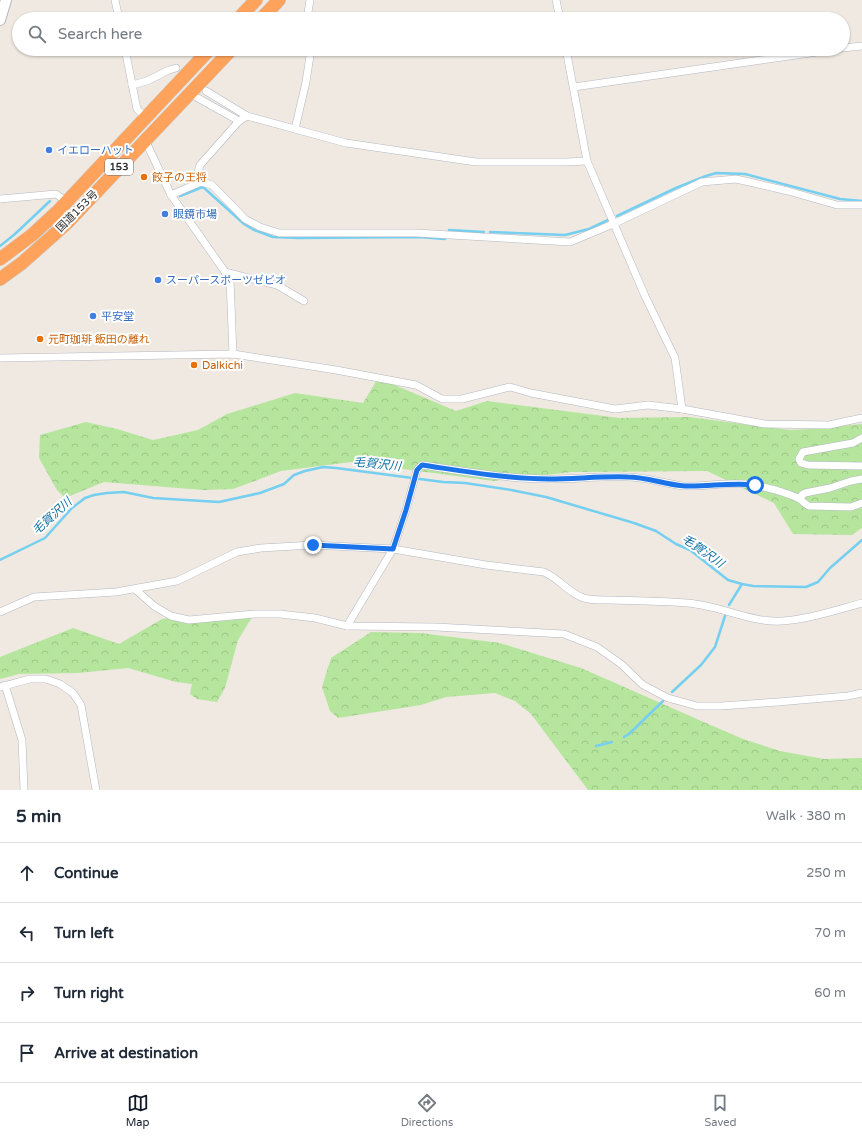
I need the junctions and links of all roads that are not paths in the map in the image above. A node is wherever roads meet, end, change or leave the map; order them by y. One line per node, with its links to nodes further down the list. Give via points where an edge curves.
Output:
1 (6, 0): 12 (street)
2 (115, 0): 7 (street)
3 (256, 0): 8 (highway)
4 (279, 0): 9 (highway)
5 (310, 0): 10 (street)
6 (556, 0): 11 (street)
7 (118, 12)
8 (245, 12)
9 (268, 12)
10 (308, 12)
11 (559, 12)
12 (0, 20)
13 (862, 46): 14 (street)
14 (850, 47)
15 (126, 56): 22 (street)
16 (204, 56): 27 (highway, 国道153号 / 153)
17 (225, 56): 25 (highway, 国道153号 / 153)
18 (309, 56): 29 (street)
19 (567, 56): 23 (street)
20 (789, 56): 23 (street)
21 (176, 68): 22 (street, via 147,82)
22 (132, 85): 27 (street, via 137,109)
23 (574, 87): 31 (street)
24 (206, 92): 26 (street)
25 (189, 93): 28 (street); 30 (highway, 国道153号 / 153)
26 (247, 116): 28 (street); 29 (street)
27 (146, 118): 35 (highway, 国道153号 / 153)
28 (239, 121): 32 (street, via 200,165 198,172)
29 (295, 129): 31 (street, via 346,143 476,162)
30 (145, 140): 33 (street); 40 (highway, 国道153号 / 153, via 67,223)
31 (587, 161): 37 (street)
32 (201, 182): 33 (street); 37 (street, via 212,185 245,219 279,233 416,233 570,242)
33 (171, 195): 39 (street)
34 (0, 199): 35 (street, via 56,194)
35 (66, 201): 38 (highway, 国道153号 / 153, via 32,235)
36 (862, 205): 37 (street, via 838,205 736,179 702,182)
37 (613, 224): 44 (street, via 675,358)
38 (0, 260)
39 (225, 272): 41 (street, via 277,285); 42 (street, via 230,279)
40 (0, 279)
41 (304, 301)
42 (233, 354): 43 (street); 44 (street, via 416,385 442,399 462,399 510,387 530,394 615,409 648,406)
43 (0, 358)
44 (682, 409): 45 (street, via 765,424 829,425)
45 (862, 418)
46 (862, 438): 47 (street, via 853,443 803,452 799,458 808,465)
47 (862, 466)
48 (862, 479): 49 (street, via 804,493)
49 (800, 499): 50 (street, via 804,505 809,506 851,507); 51 (street, via 740,483 683,486 627,476 548,479 422,465 417,472)
50 (862, 503)
51 (393, 549): 52 (street, via 313,545 237,552 177,581); 53 (street, via 544,572 582,597 689,603 763,620 782,621 800,618); 55 (street)
52 (136, 590): 54 (street, via 34,597); 55 (street, via 154,606 171,616 189,620 280,614 314,618)
53 (862, 603)
54 (0, 612)
55 (347, 626): 57 (street, via 436,627 564,634 597,647 621,664 643,685 668,698 697,706 778,702)
56 (3, 686): 58 (street, via 22,740); 59 (street, via 30,679 46,679 60,684 73,693 81,705)
57 (862, 693)
58 (24, 790)
59 (96, 790)

